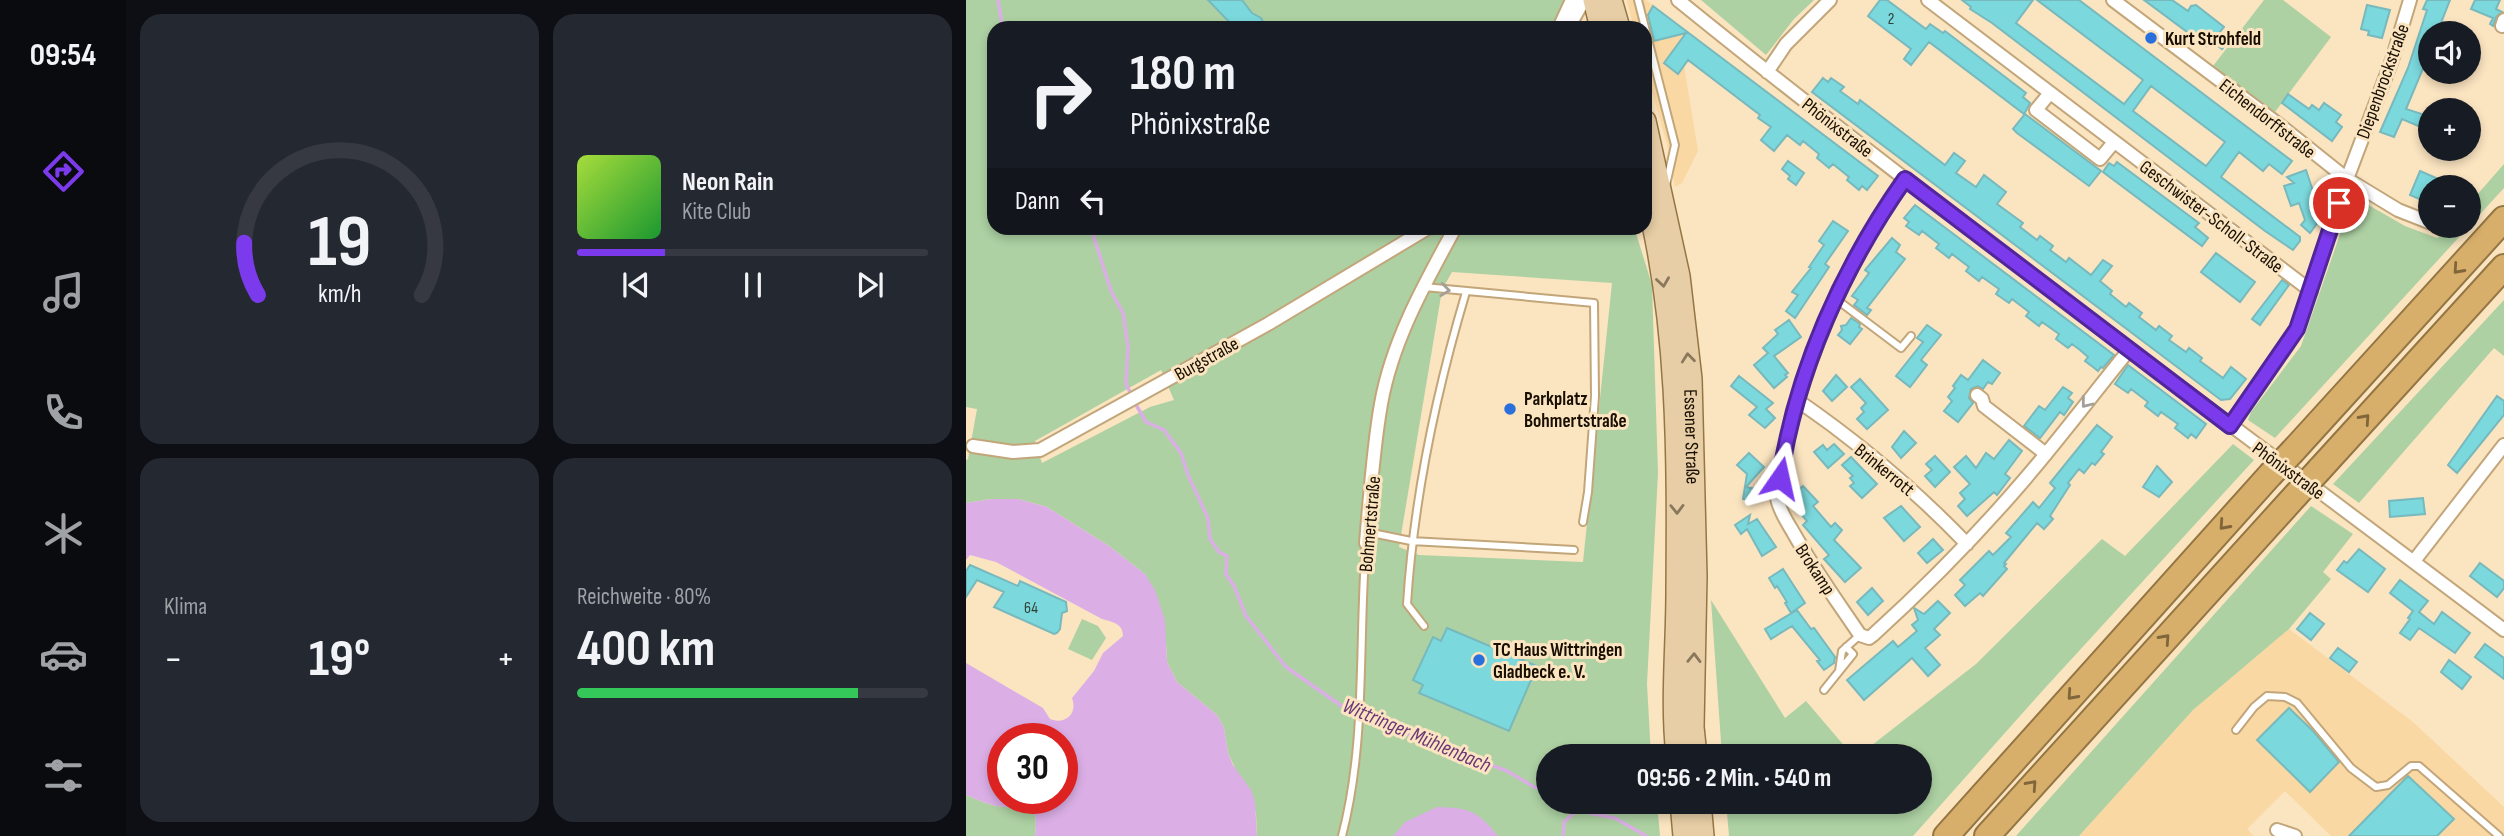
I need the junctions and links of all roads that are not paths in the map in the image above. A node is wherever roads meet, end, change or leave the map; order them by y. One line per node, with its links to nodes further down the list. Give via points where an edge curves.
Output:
1 (1611, 0): 12 (main road)
2 (1638, 0): 13 (lane)
3 (1678, 0): 15 (street, Phönixstraße)
4 (1830, 0): 15 (street, via 1786,44)
5 (1928, 0): 16 (street, Geschwister-Scholl-Straße)
6 (2113, 0): 19 (street, Eichendorffstraße)
7 (2410, 0): 19 (street, Diepenbrockstraße)
8 (1582, 3): 9 (street); 10 (street); 11 (main road)
9 (1565, 21)
10 (1572, 21)
11 (1596, 21)
12 (1617, 21)
13 (1643, 21)
14 (1652, 55): 20 (lane, via 1675,145)
15 (1767, 72): 18 (street, Phönixstraße)
16 (2050, 93): 17 (street, Geschwister-Scholl-Straße); 17 (street, via 2036,110 2100,159)
17 (2114, 142): 27 (street, Geschwister-Scholl-Straße)
18 (1905, 179): 29 (street, Brokamp, via 1879,216); 31 (street, Phönixstraße)
19 (2347, 179): 21 (street, Eichendorffstraße); 27 (street, Diepenbrockstraße)
20 (1654, 196): 49 (main road, Essener Straße, one-way to 49, via 1674,384); 50 (main road, Essener Straße, one-way to 20, via 1690,379 1679,276)
21 (2418, 218)
22 (2504, 219): 57 (highway, one-way to 57, bridge)
23 (1416, 235): 36 (street, Burgstraße, via 1268,324 1040,450 1013,452)
24 (1451, 235): 26 (street, Bohmertstraße)
25 (2504, 267): 58 (highway, one-way to 25, bridge)
26 (1423, 287): 28 (lane, one-way to 28); 39 (street, Bohmertstraße, via 1381,403)
27 (2311, 291): 34 (street, Diepenbrockstraße, via 2297,329)
28 (1466, 292): 38 (lane, via 1594,303 1595,396); 40 (lane, via 1439,385)
29 (1836, 299): 30 (lane, via 1901,348); 33 (street, Brokamp)
30 (1911, 336)
31 (2129, 350): 34 (street, Phönixstraße); 37 (street, one-way to 37)
32 (1977, 395): 37 (street, via 1984,407)
33 (1797, 400): 41 (street, Brinkerrott, via 1892,473); 46 (street, Brokamp, via 1777,497 1808,560)
34 (2230, 426): 43 (street, Phönixstraße)
35 (2504, 445): 43 (street)
36 (973, 446)
37 (2046, 454): 41 (street)
38 (1583, 522)
39 (1367, 537): 40 (lane); 54 (lane, Bohmertstraße, via 1353,792)
40 (1411, 541): 42 (lane); 44 (lane, via 1407,604)
41 (1967, 544): 46 (street, via 1873,635)
42 (1574, 550)
43 (2414, 561): 45 (street, Phönixstraße)
44 (1424, 626)
45 (2504, 630)
46 (1860, 635): 47 (lane, via 1846,647 1853,654)
47 (1824, 690)
48 (2236, 730): 60 (lane, via 2267,696 2285,697 2297,703 2351,768 2376,787 2388,785 2410,766 2419,766)
49 (1676, 744)
50 (1695, 744)
51 (1682, 814): 55 (main road)
52 (1701, 814): 56 (main road)
53 (2277, 830): 59 (street)
54 (1342, 836)
55 (1684, 836)
56 (1703, 836)
57 (1946, 836)
58 (1987, 836)
59 (2295, 836)
60 (2499, 836)

